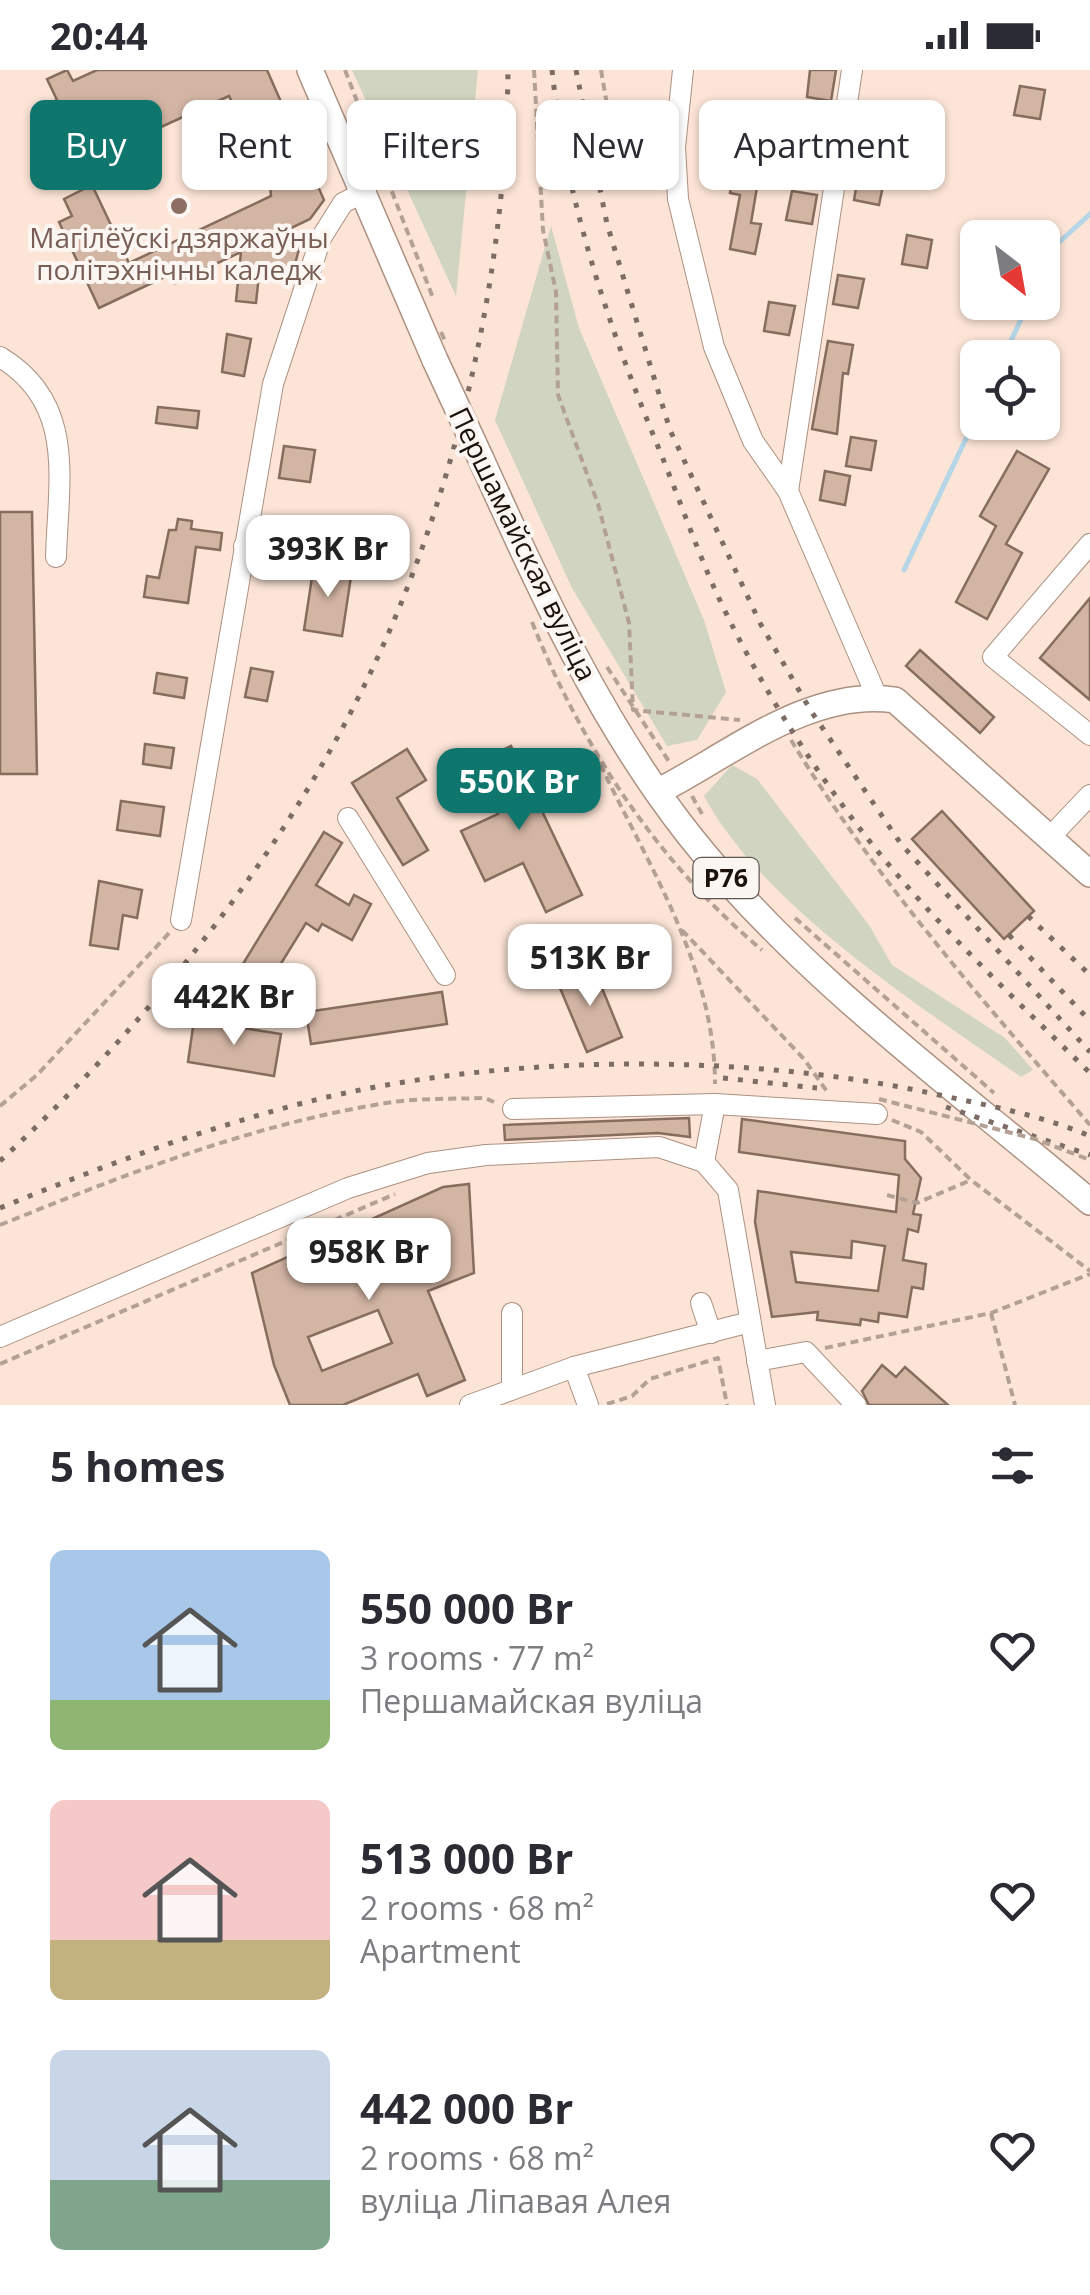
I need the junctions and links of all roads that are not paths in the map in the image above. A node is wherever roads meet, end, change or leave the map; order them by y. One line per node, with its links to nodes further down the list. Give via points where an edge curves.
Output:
1 (310, 70): 4 (main road, Першамайская вуліца / Р76)
2 (683, 70): 6 (street, via 678,198 714,347 752,441)
3 (852, 70): 6 (street)
4 (366, 191): 9 (street, via 343,203 321,238 296,308 272,384); 13 (main road, Першамайская вуліца / Р76, bridge, via 561,634)
5 (0, 357): 10 (street, via 38,389 60,437)
6 (788, 492): 11 (street)
7 (369, 538): 9 (street)
8 (1090, 544): 12 (street, via 993,657)
9 (244, 546): 18 (street)
10 (56, 557)
11 (877, 697): 13 (main road, via 843,700 781,724); 16 (main road, via 913,711)
12 (1090, 735)
13 (670, 785): 24 (main road, Першамайская вуліца / Р76, via 688,833 772,927)
14 (1090, 794): 16 (street)
15 (348, 818): 19 (street)
16 (1050, 837): 17 (main road)
17 (1090, 874)
18 (181, 920)
19 (445, 975)
20 (715, 1104): 21 (street); 22 (street); 23 (street)
21 (878, 1106)
22 (512, 1110)
23 (704, 1162): 27 (street, via 728,1190); 29 (street, via 659,1148 428,1163 348,1188)
24 (1090, 1202)
25 (701, 1303): 28 (street)
26 (512, 1313): 32 (street)
27 (750, 1322): 28 (street); 30 (street)
28 (711, 1333): 31 (street)
29 (0, 1337)
30 (758, 1360): 35 (street); 36 (street, via 806,1352)
31 (574, 1367): 32 (street); 34 (street)
32 (512, 1389): 33 (street)
33 (470, 1405)
34 (591, 1405)
35 (765, 1405)
36 (856, 1405)

